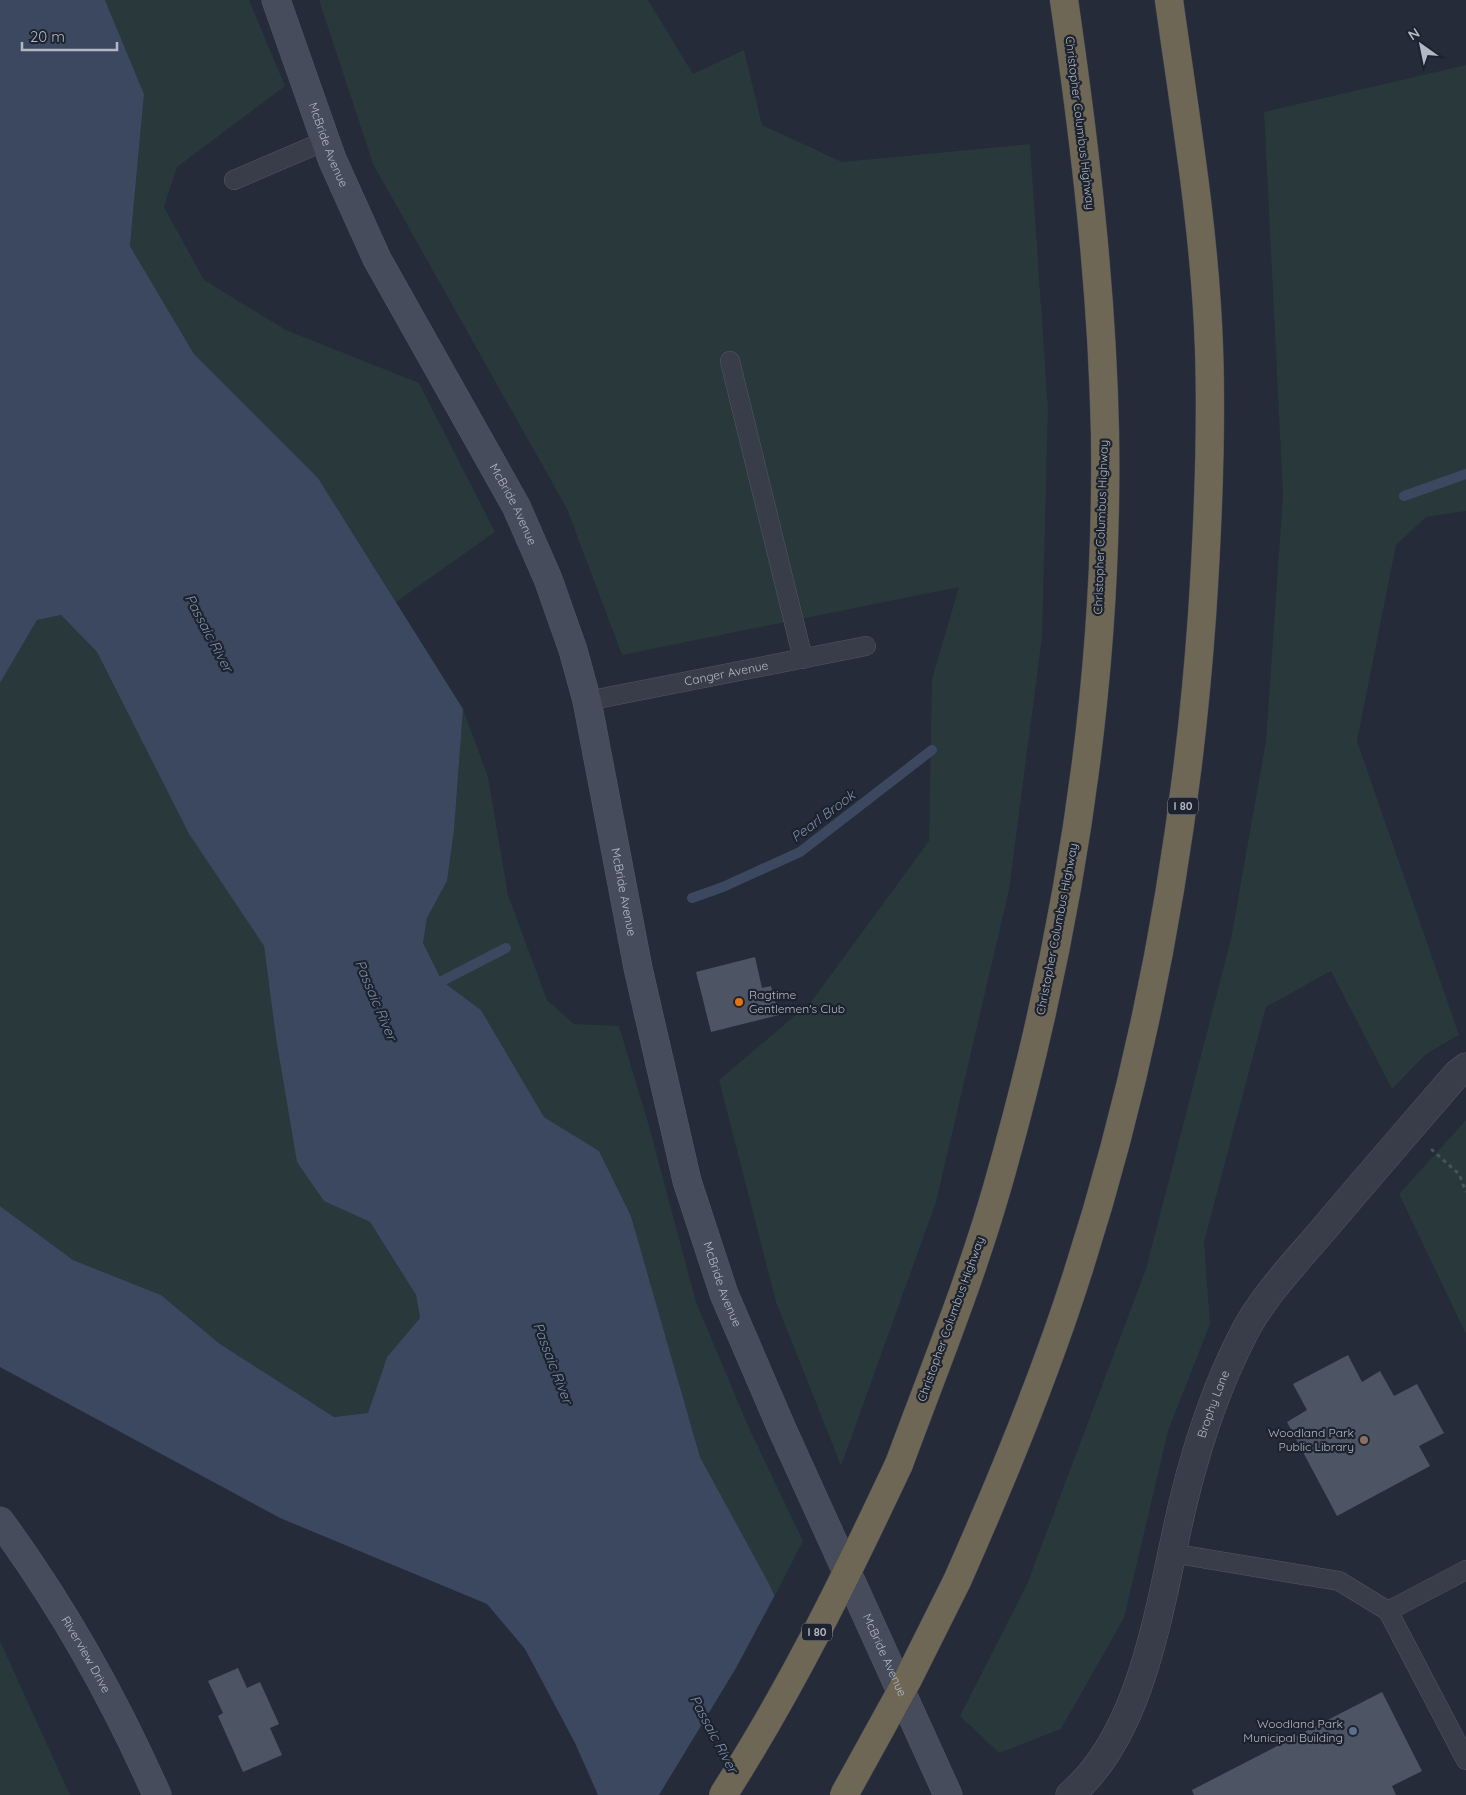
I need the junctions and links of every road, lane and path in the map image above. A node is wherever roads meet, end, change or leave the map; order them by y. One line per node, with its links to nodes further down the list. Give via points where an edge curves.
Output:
1 (276, 0): 4 (main road, McBride Avenue)
2 (1064, 0): 19 (highway, Christopher Columbus Highway / I 80, bridge, via 1092,216 1105,436 1103,545 1086,762 1050,979 996,1192 899,1464 799,1668)
3 (1169, 0): 20 (highway, I 80, bridge, via 1200,235 1209,344 1211,458 1195,704 1163,940 1138,1058 1109,1170 1076,1281 1035,1395 957,1581)
4 (326, 141): 5 (lane); 9 (main road, McBride Avenue, via 377,260 516,506 554,597)
5 (234, 180)
6 (730, 361): 8 (lane)
7 (866, 646): 8 (lane, Canger Avenue)
8 (803, 659): 9 (lane, Canger Avenue)
9 (587, 701): 21 (main road, McBride Avenue, via 638,968 687,1182 724,1294 801,1475)
10 (1466, 1067): 11 (street, Brophy Lane)
11 (1409, 1129): 12 (path, via 1459,1174); 14 (street, Brophy Lane, via 1282,1278 1245,1331 1211,1410 1184,1496)
12 (1466, 1192)
13 (0, 1521): 18 (main road, Riverview Drive, via 74,1629)
14 (1171, 1553): 16 (lane, via 1339,1581); 22 (street, Brophy Lane, via 1146,1663 1120,1732 1100,1762)
15 (1466, 1570): 16 (lane)
16 (1388, 1611): 17 (lane)
17 (1466, 1760)
18 (158, 1795)
19 (724, 1795)
20 (844, 1795)
21 (948, 1795)
22 (1070, 1795)

